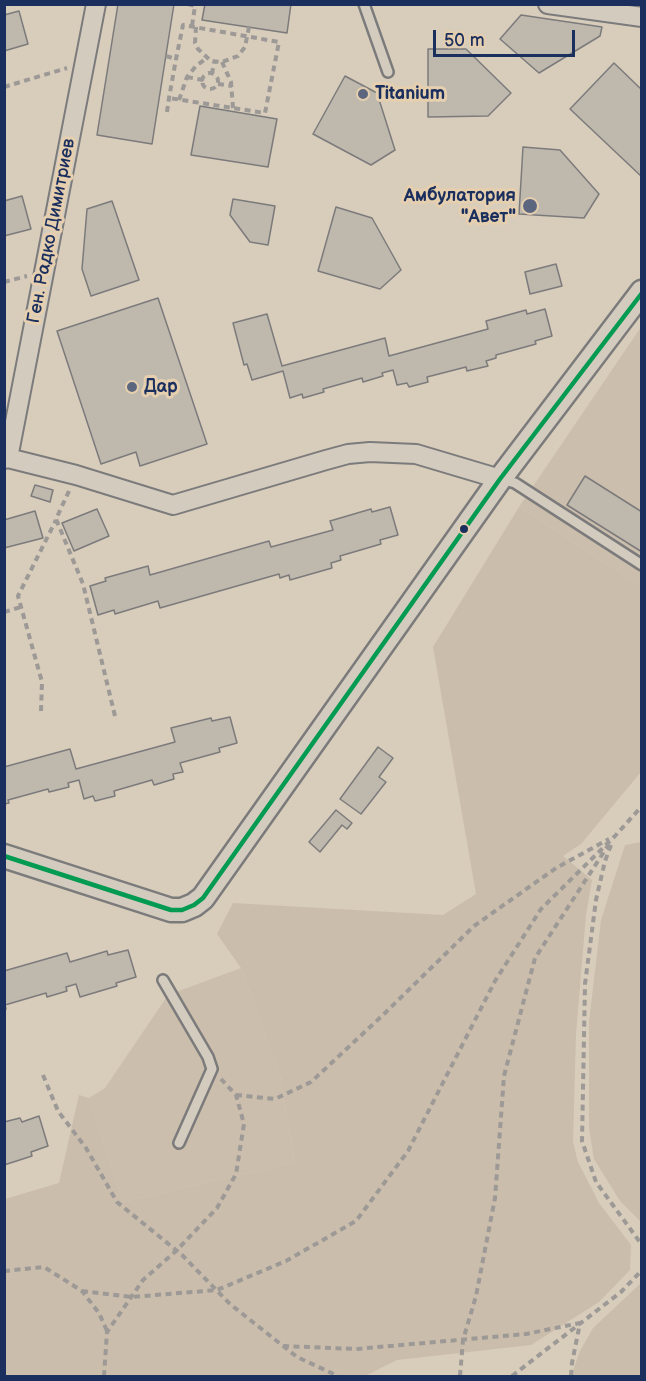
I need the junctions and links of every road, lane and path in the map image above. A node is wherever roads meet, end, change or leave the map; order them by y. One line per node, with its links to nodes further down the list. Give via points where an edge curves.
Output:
1 (96, 4): 15 (street, Ген. Радко Димитриев)
2 (188, 4): 5 (path)
3 (364, 4): 16 (lane)
4 (548, 4): 6 (street)
5 (196, 5): 7 (path)
6 (642, 17)
7 (194, 27): 9 (path); 11 (path, via 195,43); 12 (path, via 183,25)
8 (249, 27): 9 (path)
9 (247, 37): 14 (path, via 238,56); 25 (path, via 279,42 265,113)
10 (166, 56): 12 (path)
11 (207, 58): 13 (path); 18 (path)
12 (176, 59): 23 (path)
13 (214, 62): 14 (path); 17 (path)
14 (222, 62): 21 (path)
15 (85, 63): 22 (path); 28 (street, Ген. Радко Димитриев)
16 (388, 72)
17 (212, 74): 19 (path); 20 (path)
18 (187, 77): 19 (path); 24 (path)
19 (203, 80): 20 (path, via 207,89)
20 (218, 84): 21 (path)
21 (232, 86): 25 (path)
22 (4, 87)
23 (169, 98): 24 (path); 26 (path)
24 (179, 100): 25 (path)
25 (232, 108)
26 (167, 112)
27 (642, 292): 30 (street)
28 (6, 458): 29 (street)
29 (76, 476): 30 (street, via 173,505 348,454 370,452 416,454); 31 (path)
30 (500, 479): 32 (lane, via 515,483); 39 (street, via 203,898 194,905 182,910 160,908)
31 (56, 519): 33 (path, via 18,596); 36 (path, via 83,584)
32 (642, 565)
33 (21, 607): 34 (path); 35 (path, via 42,682)
34 (4, 612)
35 (41, 711)
36 (115, 716)
37 (642, 806): 38 (path)
38 (615, 836): 43 (path, via 556,868 474,926 311,1082 275,1099); 45 (path, via 596,900 585,984 582,1141 596,1182); 49 (path, via 540,909 495,981 408,1151 356,1221 286,1261); 54 (path, via 535,958 504,1076 495,1198 476,1296)
39 (4, 856)
40 (164, 980): 41 (lane)
41 (212, 1070): 43 (path); 44 (lane)
42 (44, 1075): 46 (path, via 58,1111 86,1148 117,1202)
43 (236, 1095): 46 (path, via 244,1124 236,1174 217,1208)
44 (179, 1143)
45 (642, 1245)
46 (176, 1251): 49 (path); 51 (path, via 143,1280)
47 (642, 1270): 52 (path, via 621,1292)
48 (4, 1271): 50 (path, via 44,1267)
49 (217, 1290): 51 (path); 55 (path)
50 (82, 1291): 51 (path); 53 (path, via 99,1313)
51 (131, 1297): 53 (path)
52 (580, 1323): 54 (path, via 526,1335); 59 (path); 60 (path)
53 (107, 1332): 56 (path)
54 (463, 1340): 55 (path, via 356,1349); 58 (path)
55 (283, 1346): 57 (path)
56 (104, 1377)
57 (338, 1377)
58 (460, 1377)
59 (512, 1377)
60 (571, 1377)

